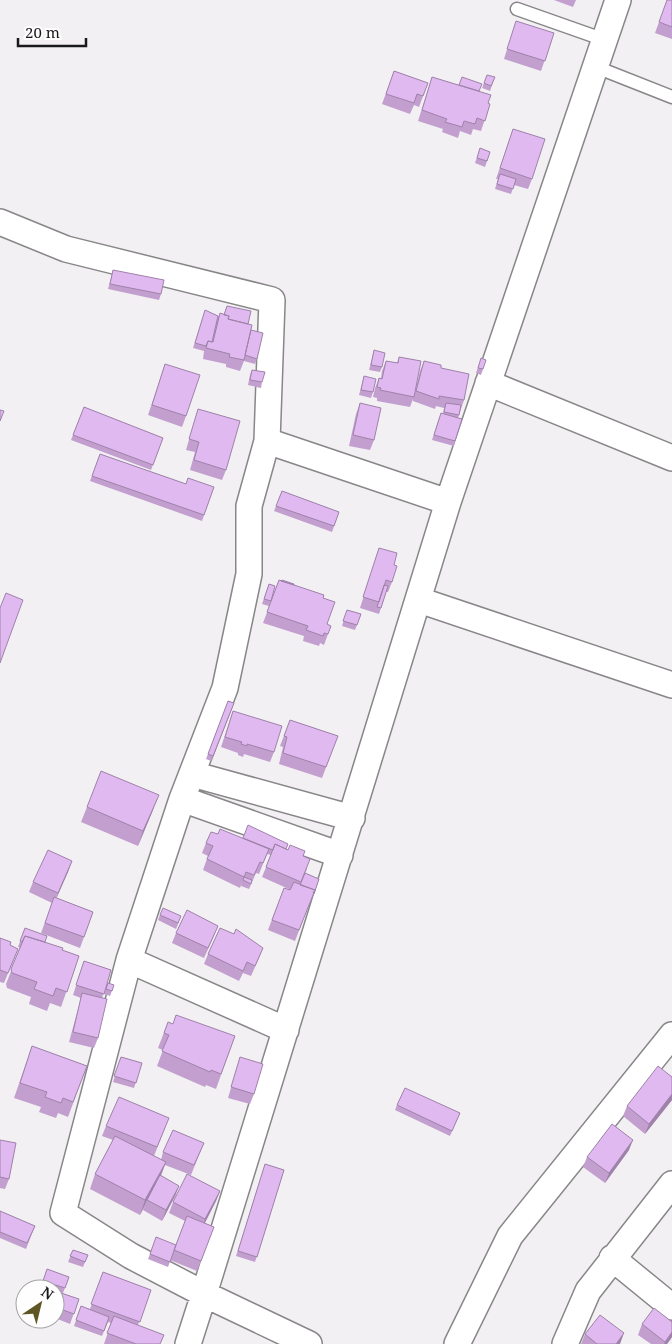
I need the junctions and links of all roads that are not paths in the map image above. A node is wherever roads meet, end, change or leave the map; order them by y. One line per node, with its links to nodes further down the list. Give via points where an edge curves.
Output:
1 (618, 0): 3 (street)
2 (517, 9): 3 (lane)
3 (605, 40): 4 (street)
4 (596, 67): 5 (lane); 7 (street)
5 (672, 97)
6 (0, 222): 8 (street, via 66,249 272,300)
7 (488, 383): 9 (street); 10 (street)
8 (267, 441): 10 (street); 13 (street, via 249,506 249,574 225,688)
9 (672, 458)
10 (448, 502): 11 (street)
11 (419, 600): 12 (street); 15 (street)
12 (672, 685)
13 (192, 774): 14 (street); 15 (street)
14 (182, 799): 16 (street); 17 (street)
15 (352, 818): 16 (street)
16 (340, 855): 18 (street)
17 (129, 960): 18 (street); 22 (street, via 63,1213 131,1256)
18 (286, 1030): 22 (street)
19 (672, 1034): 26 (street, via 510,1236)
20 (672, 1184): 21 (street)
21 (612, 1258): 23 (street); 27 (street, via 588,1291)
22 (204, 1294): 24 (street); 25 (street)
23 (672, 1307)
24 (188, 1344)
25 (310, 1344)
26 (457, 1344)
27 (565, 1344)

